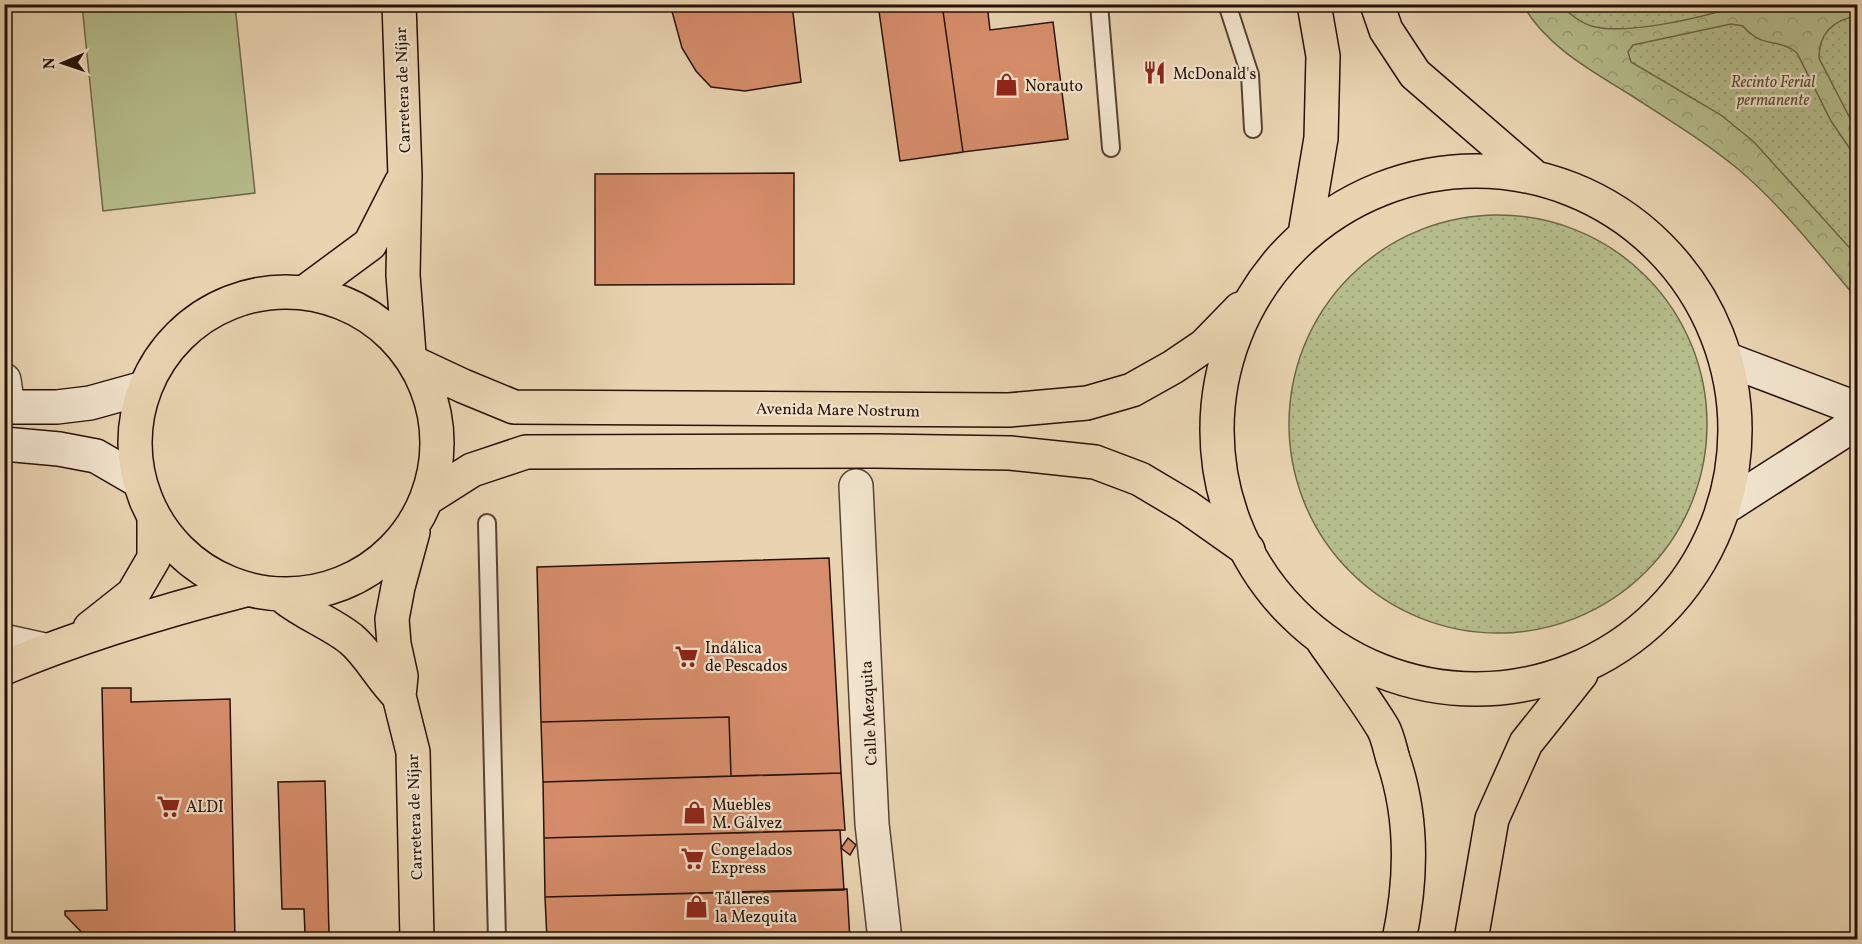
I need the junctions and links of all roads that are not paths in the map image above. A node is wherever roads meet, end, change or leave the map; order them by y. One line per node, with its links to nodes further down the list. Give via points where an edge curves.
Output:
1 (399, 4): 9 (main road, Carretera de Níjar)
2 (1099, 4): 7 (lane)
3 (1227, 4): 6 (lane, via 1250,75)
4 (1314, 4): 10 (main road, via 1323,56 1321,138)
5 (1377, 4): 8 (main road, via 1386,30 1415,74)
6 (1253, 129)
7 (1111, 148)
8 (1531, 174): 10 (main road, via 1462,173 1407,183 1360,198); 14 (main road, via 1591,200 1623,220 1665,256 1706,308)
9 (405, 176): 11 (main road, Carretera de Níjar, via 370,244); 13 (main road, Carretera de Níjar, via 403,275)
10 (1306, 228): 12 (main road, via 1272,263)
11 (305, 292): 13 (main road, via 345,303 372,318); 15 (main road, via 255,294 208,312 170,344)
12 (1240, 309): 13 (main road, Avenida Mare Nostrum, via 1204,346 1132,390 1087,403 1009,410 514,407 463,387); 26 (main road, via 1221,368 1216,430 1226,492)
13 (412, 359): 23 (main road, Carretera de Níjar, via 434,406 438,453)
14 (1726, 359): 17 (street); 22 (main road, via 1737,425)
15 (144, 387): 16 (street, via 90,403 57,407); 20 (main road, via 134,434)
16 (6, 398)
17 (1857, 410)
18 (1857, 422): 22 (street)
19 (4, 444): 20 (street, via 96,456)
20 (139, 481): 24 (main road)
21 (856, 486): 37 (street, Calle Mezquita, via 872,824)
22 (1730, 504): 33 (main road, via 1711,544 1644,629)
23 (422, 510): 26 (main road, via 472,470 526,452 1010,453 1095,462 1140,479); 28 (main road, via 403,540 370,571 336,587); 34 (main road, Carretera de Níjar, via 393,610 394,644 401,676)
24 (154, 519): 27 (main road, via 178,550 209,574); 31 (main road, via 154,558 133,594)
25 (487, 523): 36 (lane)
26 (1248, 550): 29 (main road, via 1280,597)
27 (245, 590): 28 (main road); 31 (main road)
28 (284, 597): 34 (main road, Carretera de Níjar, via 351,640)
29 (1320, 637): 33 (main road, via 1395,677 1460,690 1519,687); 38 (main road, via 1384,730 1405,801 1408,887)
30 (4, 641): 31 (street)
31 (60, 645): 32 (main road)
32 (4, 668)
33 (1581, 674): 39 (main road, via 1526,743 1492,819)
34 (399, 696): 35 (main road, Carretera de Níjar, via 413,752)
35 (417, 939)
36 (497, 939)
37 (885, 939)
38 (1399, 939)
39 (1471, 939)

